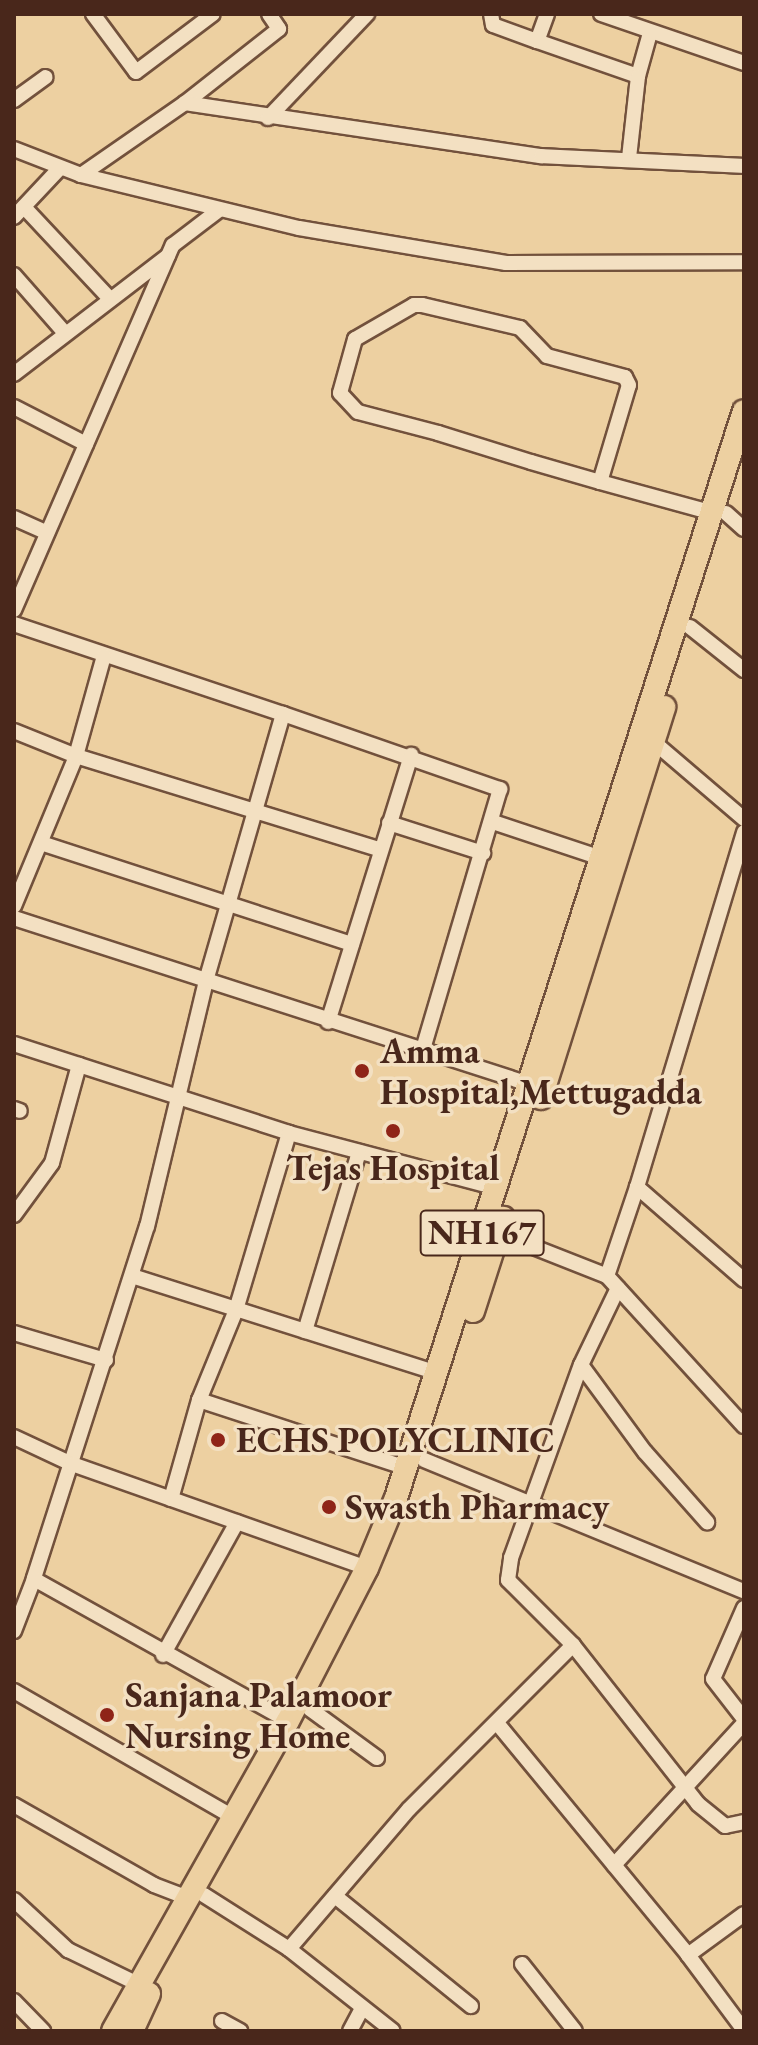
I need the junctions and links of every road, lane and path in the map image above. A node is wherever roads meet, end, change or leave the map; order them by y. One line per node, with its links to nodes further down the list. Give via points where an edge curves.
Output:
1 (93, 14): 2 (street, via 136,72)
2 (213, 14)
3 (269, 14): 14 (street, via 279,29)
4 (367, 14): 15 (street)
5 (491, 14): 9 (street, via 493,25)
6 (547, 14): 9 (street)
7 (601, 14): 8 (street)
8 (650, 33): 10 (street); 11 (street)
9 (537, 41): 11 (street)
10 (744, 63)
11 (638, 76): 17 (street)
12 (46, 77): 13 (street)
13 (14, 100)
14 (185, 103): 15 (street); 20 (street)
15 (268, 118): 17 (street, via 451,139 541,156)
16 (14, 149): 19 (street)
17 (629, 158): 18 (street)
18 (744, 166)
19 (60, 168): 20 (street); 22 (street)
20 (81, 175): 21 (street)
21 (219, 210): 23 (street, via 173,245); 24 (street, via 506,263)
22 (19, 212): 26 (street)
23 (168, 255): 26 (street); 31 (street)
24 (744, 262)
25 (14, 275): 27 (street)
26 (110, 299): 27 (street)
27 (64, 332): 28 (street)
28 (14, 374)
29 (14, 407): 31 (street)
30 (744, 411): 34 (highway, NH167)
31 (86, 444): 37 (street)
32 (744, 454): 34 (highway, NH167)
33 (600, 482): 33 (street, via 358,412 340,393 355,339 422,305 520,328 547,356 625,377 629,385); 34 (street)
34 (719, 513): 36 (street); 40 (highway, NH167); 56 (highway, NH167)
35 (14, 518): 37 (street)
36 (744, 529)
37 (47, 533): 38 (street)
38 (14, 610)
39 (14, 624): 41 (street)
40 (690, 627): 42 (street); 45 (highway, NH167)
41 (104, 656): 43 (street); 47 (street)
42 (744, 670)
43 (283, 714): 46 (street); 48 (street)
44 (14, 731): 47 (street)
45 (655, 743): 49 (street); 66 (highway, NH167)
46 (411, 755): 50 (street, via 494,783 502,795); 51 (street)
47 (76, 756): 48 (street); 53 (street)
48 (258, 809): 54 (street); 57 (street)
49 (744, 819)
50 (493, 822): 55 (street); 56 (street)
51 (389, 823): 54 (street); 55 (street)
52 (744, 832): 70 (street)
53 (41, 843): 57 (street); 58 (street)
54 (381, 850): 60 (street)
55 (483, 853): 64 (street)
56 (601, 858): 66 (highway, NH167)
57 (227, 903): 60 (street); 61 (street)
58 (14, 906)
59 (14, 918): 61 (street)
60 (352, 944): 62 (street)
61 (206, 981): 62 (street); 67 (street)
62 (328, 1022): 64 (street)
63 (14, 1044): 65 (street)
64 (422, 1052): 66 (street)
65 (79, 1065): 67 (street); 72 (street, via 52,1163)
66 (537, 1086): 71 (highway, NH167); 73 (highway, NH167)
67 (175, 1098): 68 (street); 74 (street)
68 (289, 1133): 69 (street); 78 (street)
69 (359, 1152): 71 (street); 79 (street)
70 (637, 1187): 75 (street); 76 (street)
71 (497, 1188): 83 (highway, NH167)
72 (14, 1215)
73 (498, 1233): 75 (street); 88 (highway, NH167)
74 (132, 1276): 78 (street); 81 (street)
75 (607, 1276): 77 (street)
76 (744, 1280)
77 (618, 1288): 82 (street); 85 (street)
78 (236, 1310): 79 (street); 84 (street)
79 (305, 1331): 83 (street)
80 (14, 1333): 81 (street)
81 (106, 1360): 87 (street)
82 (581, 1365): 90 (street); 92 (street, via 645,1452)
83 (438, 1373): 88 (highway, NH167)
84 (199, 1400): 88 (street); 89 (street)
85 (744, 1426)
86 (14, 1437): 87 (street)
87 (72, 1464): 89 (street); 94 (street)
88 (416, 1464): 90 (street); 93 (highway, NH167); 101 (highway, NH167, via 380,1573)
89 (171, 1499): 91 (street)
90 (529, 1507): 95 (street); 98 (street, via 511,1558 510,1585)
91 (237, 1522): 93 (street); 99 (street)
92 (707, 1522)
93 (367, 1568): 102 (highway, NH167)
94 (34, 1579): 97 (street); 99 (street)
95 (744, 1591)
96 (744, 1608): 103 (street, via 713,1679)
97 (14, 1631)
98 (573, 1645): 104 (street); 106 (street)
99 (163, 1655): 102 (street)
100 (14, 1691): 108 (street)
101 (310, 1709): 105 (street); 111 (highway, NH167)
102 (288, 1721): 108 (highway, NH167)
103 (744, 1721): 106 (street)
104 (497, 1723): 110 (street); 112 (street, via 409,1809)
105 (377, 1758)
106 (684, 1787): 109 (street, via 725,1826); 110 (street)
107 (14, 1805): 111 (street, via 154,1885)
108 (233, 1817): 111 (highway, NH167)
109 (744, 1822)
110 (614, 1865): 116 (street)
111 (196, 1896): 115 (street); 118 (highway, NH167); 123 (highway, NH167)
112 (335, 1896): 115 (street); 120 (street)
113 (14, 1900): 118 (street, via 68,1950)
114 (744, 1914): 116 (street)
115 (289, 1949): 121 (street)
116 (688, 1955): 124 (street)
117 (522, 1964): 129 (street)
118 (140, 1985): 123 (highway, NH167)
119 (14, 2001): 125 (street)
120 (471, 2006)
121 (362, 2008): 127 (street); 128 (street)
122 (222, 2021): 126 (street)
123 (130, 2026)
124 (744, 2030)
125 (43, 2031)
126 (240, 2031)
127 (350, 2031)
128 (393, 2031)
129 (575, 2031)

